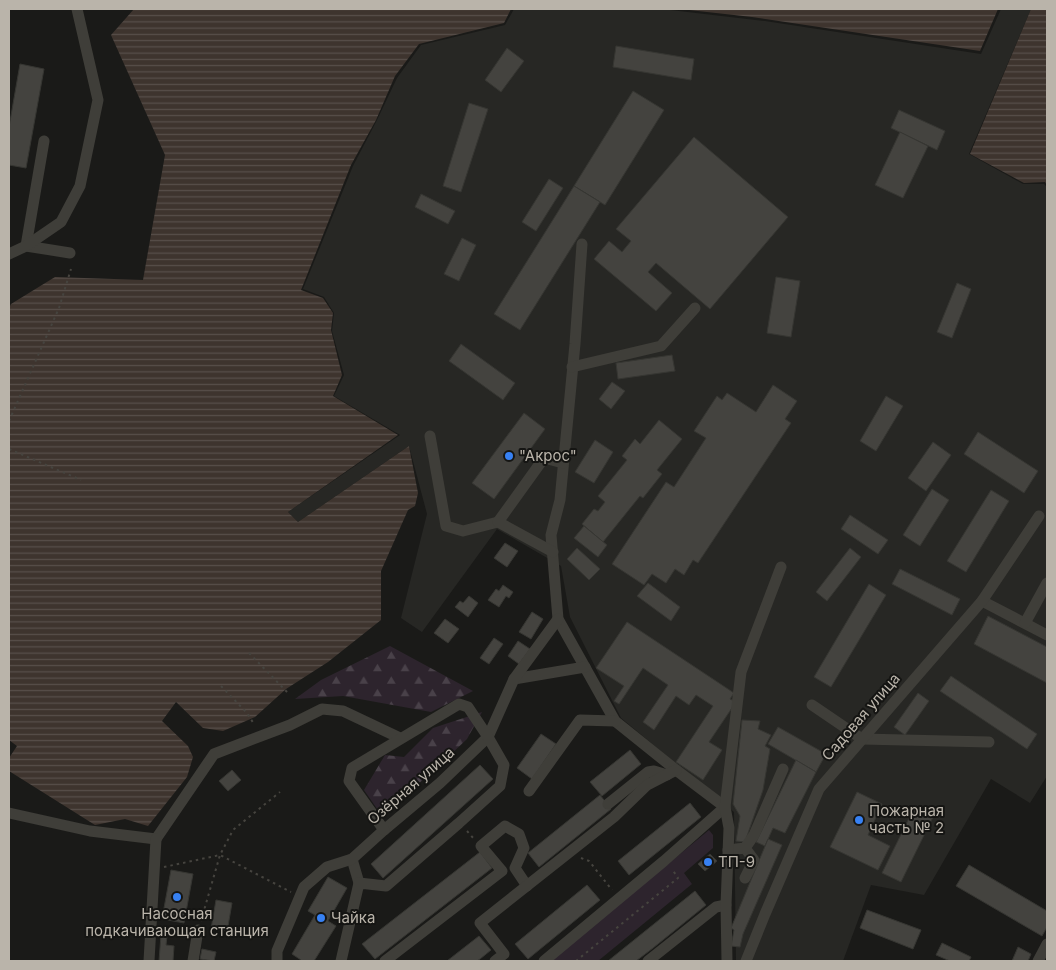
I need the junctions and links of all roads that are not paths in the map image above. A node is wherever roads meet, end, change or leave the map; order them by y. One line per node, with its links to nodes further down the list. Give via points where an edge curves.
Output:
1 (77, 9): 4 (street, via 98,100 80,186 61,222)
2 (44, 141): 4 (street)
3 (582, 244): 8 (street)
4 (26, 246): 5 (street); 6 (street)
5 (70, 253)
6 (9, 254)
7 (695, 308): 8 (street, via 661,346)
8 (572, 367): 10 (street)
9 (430, 436): 12 (street, via 446,526 463,531)
10 (563, 463): 12 (street, via 544,458); 13 (street, via 560,500 551,535)
11 (1039, 516): 16 (street, Садовая улица)
12 (498, 522): 13 (street)
13 (553, 552): 17 (street)
14 (781, 567): 32 (street, via 741,672)
15 (1047, 583): 18 (street)
16 (982, 601): 18 (street); 26 (street, Садовая улица)
17 (558, 619): 20 (street); 21 (street, Озёрная улица)
18 (1025, 623): 19 (street)
19 (1045, 630)
20 (585, 667): 21 (street); 23 (street)
21 (514, 679): 24 (street, Озёрная улица)
22 (812, 705): 26 (street)
23 (614, 721): 29 (street); 30 (street, via 580,720)
24 (488, 737): 25 (street, via 468,707 458,704); 34 (street, Озёрная улица, via 440,784); 40 (street, via 504,765 500,786 386,886)
25 (400, 738): 34 (street, via 352,768 350,781); 35 (street, via 343,711 322,710 214,754)
26 (862, 739): 27 (street); 54 (street, Садовая улица, via 819,789)
27 (989, 742)
28 (783, 769): 36 (street)
29 (671, 772): 31 (street, via 648,772); 32 (street); 41 (street, via 647,785 614,818)
30 (529, 791)
31 (608, 804)
32 (725, 808): 37 (street, via 729,828); 52 (street)
33 (9, 814): 35 (street)
34 (384, 830): 38 (street, Озёрная улица)
35 (156, 839): 46 (street)
36 (745, 848): 37 (street); 39 (street, via 754,860)
37 (728, 850): 42 (street)
38 (352, 859): 40 (street); 48 (street, Озёрная улица, via 327,867 304,887 277,951)
39 (745, 878)
40 (360, 883): 49 (street)
41 (527, 886): 50 (street, via 515,868 524,848 519,834 505,826 480,846 502,872); 51 (street, via 480,922 504,954)
42 (726, 905): 45 (street); 53 (street, via 716,907)
43 (198, 930): 47 (street)
44 (1047, 944): 55 (street)
45 (724, 960)
46 (148, 961)
47 (193, 961)
48 (277, 961)
49 (341, 961)
50 (385, 961)
51 (495, 961)
52 (544, 961)
53 (648, 961)
54 (746, 961)
55 (1038, 961)

